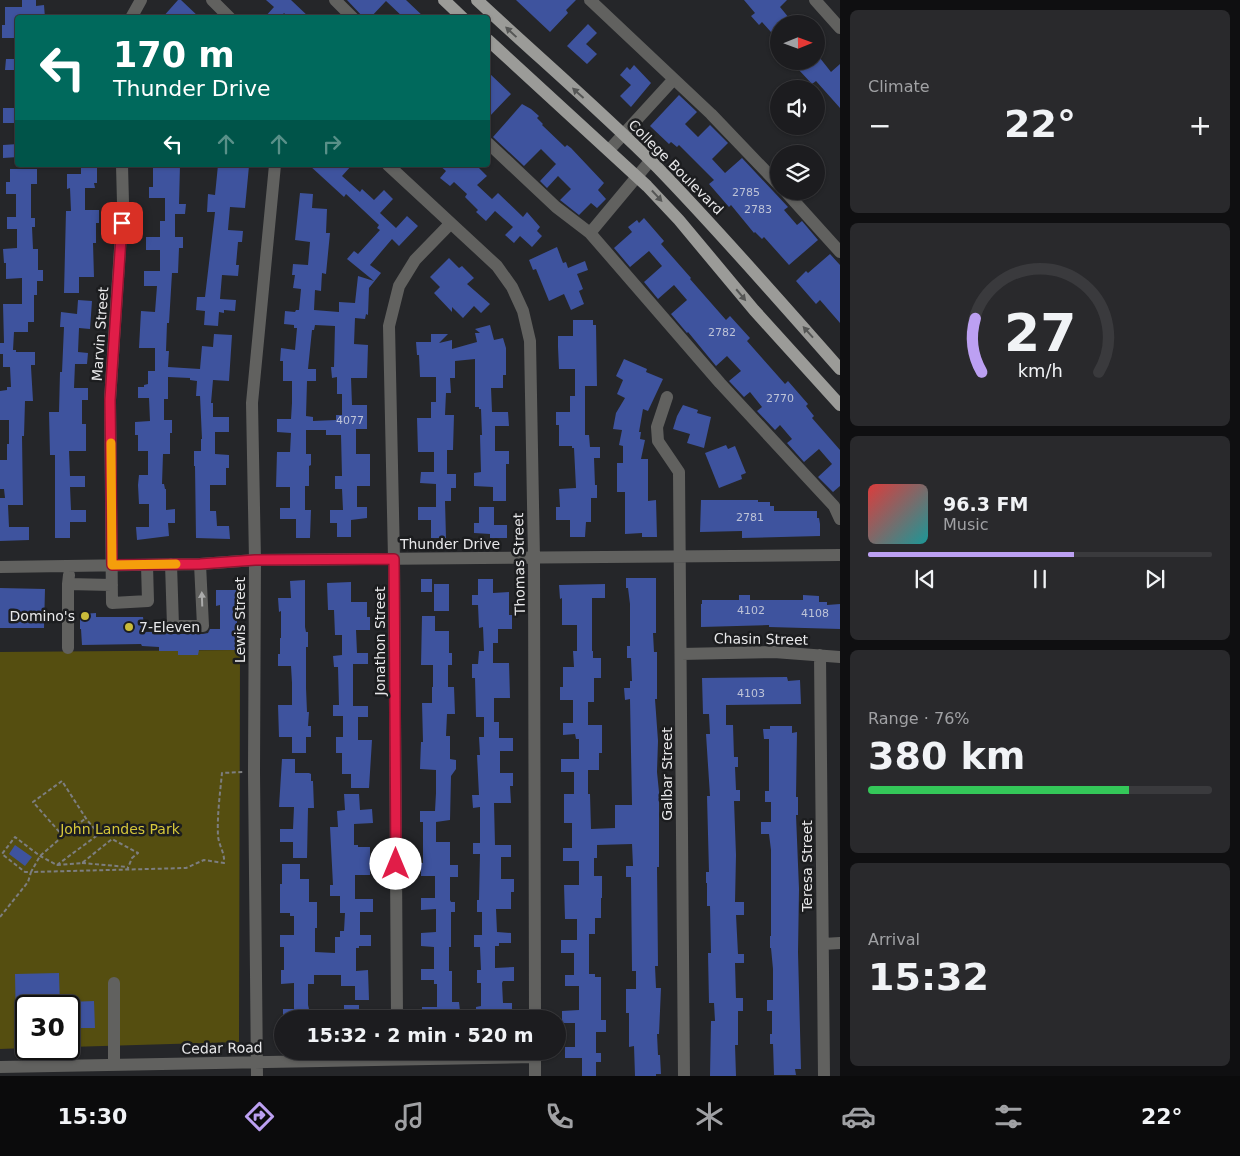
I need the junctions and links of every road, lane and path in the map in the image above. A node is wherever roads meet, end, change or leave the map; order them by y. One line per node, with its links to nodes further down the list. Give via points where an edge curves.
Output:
1 (140, 0): 8 (street)
2 (212, 0): 9 (street)
3 (335, 0): 10 (street)
4 (444, 0): 11 (main road)
5 (477, 0): 15 (main road, College Boulevard, one-way to 5)
6 (590, 0): 14 (street)
7 (815, 0): 12 (street)
8 (132, 15)
9 (227, 15)
10 (350, 15)
11 (460, 15)
12 (840, 28)
13 (490, 42): 17 (main road)
14 (673, 80): 15 (street); 22 (street)
15 (623, 134): 17 (street); 18 (main road, College Boulevard)
16 (490, 146): 26 (street, via 556,207)
17 (609, 150): 23 (main road)
18 (650, 161): 23 (street); 28 (main road, College Boulevard, one-way to 18, via 718,231)
19 (122, 167): 39 (street, Marvin Street, via 123,203 110,400)
20 (275, 167): 36 (street, Lewis Street, via 252,402)
21 (390, 167): 25 (street, Thomas Street)
22 (770, 176)
23 (638, 178): 26 (street); 30 (main road, one-way to 30, via 679,220 754,310)
24 (792, 200): 27 (street)
25 (450, 224): 34 (street, Thomas Street, via 496,266 512,287 523,311 530,341); 35 (street, Jonathon Street, via 415,260 398,286 389,326)
26 (590, 233): 31 (street, via 720,383 834,506)
27 (840, 252)
28 (840, 369)
29 (667, 397): 33 (street, Galbar Street, via 657,426 658,441 679,472)
30 (840, 405)
31 (840, 519)
32 (840, 555): 33 (street, Thunder Drive)
33 (680, 556): 34 (street, Thunder Drive); 46 (street, Galbar Street)
34 (534, 558): 35 (street, Thunder Drive); 62 (street, Thomas Street)
35 (394, 559): 36 (street, Thunder Drive); 61 (street, Jonathon Street)
36 (255, 560): 38 (street, Thunder Drive); 49 (street, Lewis Street)
37 (171, 564): 38 (street, Thunder Drive); 38 (street, one-way to 38, via 173,626 203,626); 40 (street, Thunder Drive)
38 (200, 564)
39 (112, 565): 40 (street, Thunder Drive); 41 (street, Thunder Drive); 44 (street, Marvin Street)
40 (147, 565): 44 (street, via 148,601 112,603)
41 (71, 566): 42 (street, Thunder Drive); 43 (street)
42 (0, 567)
43 (68, 584): 44 (street); 45 (street)
44 (112, 585)
45 (68, 648)
46 (681, 654): 47 (street, Chasin Street, via 774,652); 69 (street, Galbar Street)
47 (820, 655): 48 (street, Chasin Street); 59 (street, Teresa Street)
48 (840, 657)
49 (254, 772): 55 (path, via 222,773 218,836 224,863 204,860 186,868); 67 (street, Lewis Street)
50 (86, 818): 51 (path); 51 (path, via 62,782 33,802); 54 (path, via 99,834)
51 (63, 836): 52 (path)
52 (40, 856): 54 (path); 56 (path); 56 (path, via 15,836 2,854 25,872)
53 (82, 864): 54 (path); 55 (path); 55 (path, via 112,839 138,853)
54 (57, 865)
55 (128, 868): 56 (path)
56 (31, 872): 57 (path, via 28,882)
57 (0, 917)
58 (840, 943): 59 (street)
59 (823, 944): 70 (street, Teresa Street)
60 (114, 983): 65 (street)
61 (397, 1010)
62 (535, 1010)
63 (350, 1060): 67 (street, Cedar Road)
64 (535, 1060): 68 (street)
65 (114, 1064): 66 (street, Cedar Road); 67 (street, Cedar Road)
66 (0, 1067)
67 (257, 1070)
68 (535, 1076)
69 (684, 1076)
70 (824, 1076)

